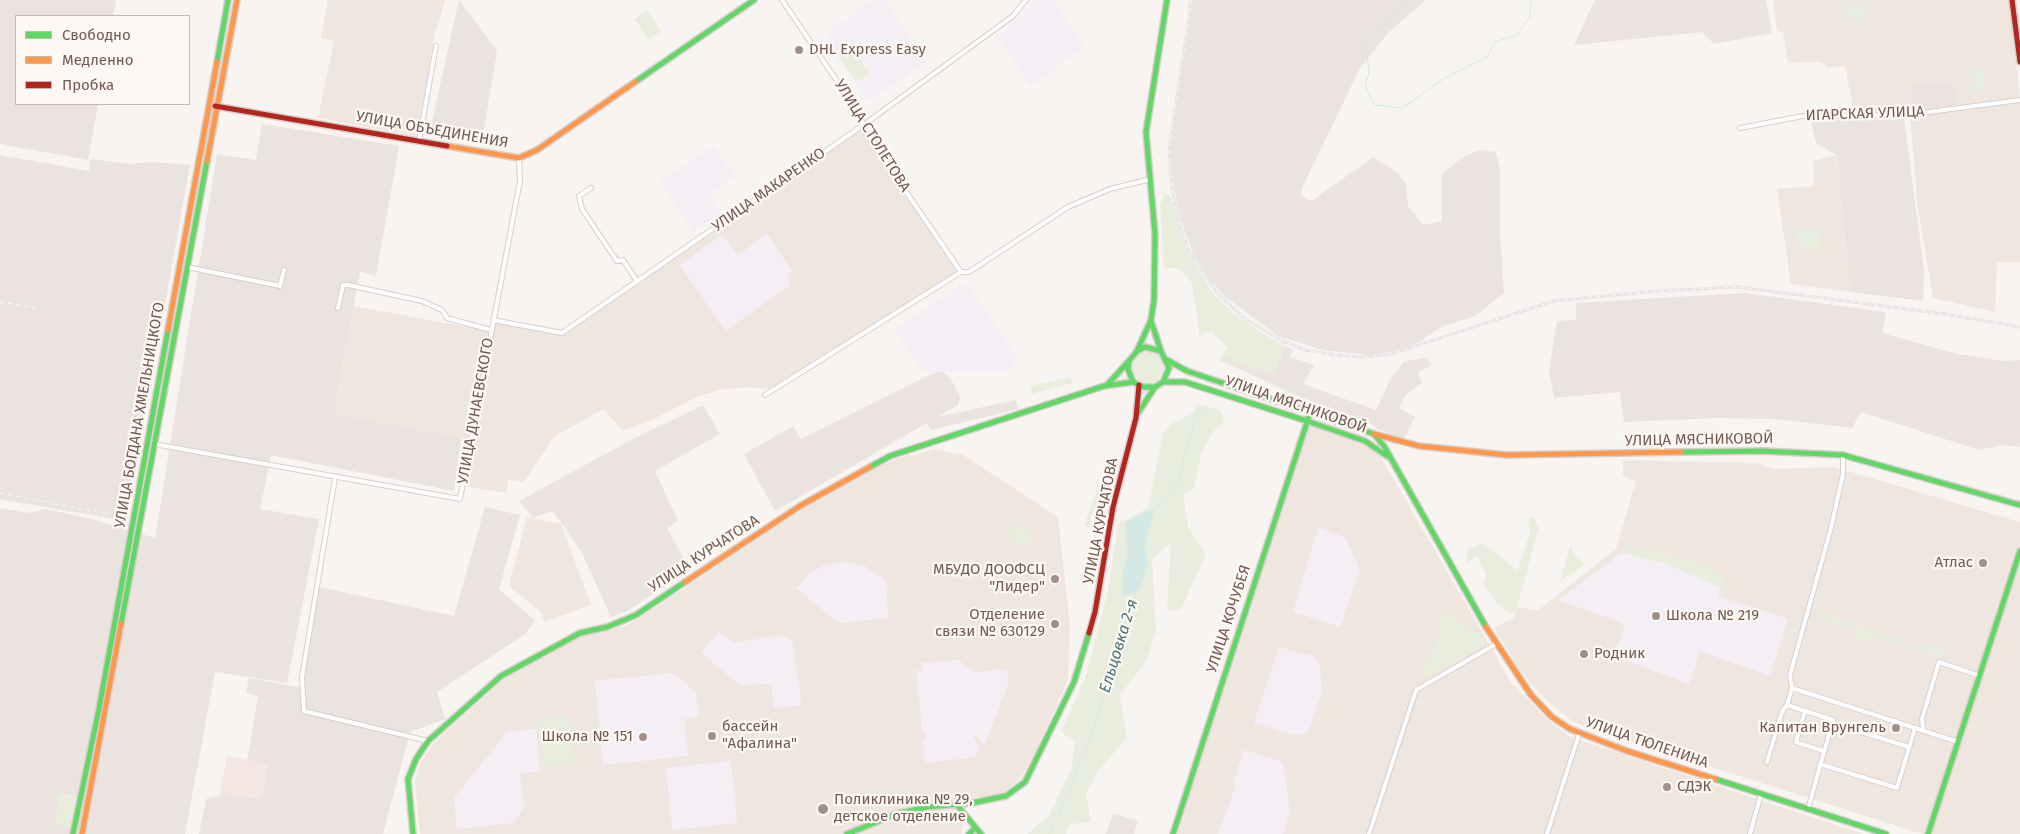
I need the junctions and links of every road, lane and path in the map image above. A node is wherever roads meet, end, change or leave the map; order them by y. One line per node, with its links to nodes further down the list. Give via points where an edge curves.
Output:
1 (228, 0): 11 (main road, УЛИЦА БОГДАНА ХМЕЛЬНИЦКОГО)
2 (237, 0): 12 (main road, УЛИЦА БОГДАНА ХМЕЛЬНИЦКОГО)
3 (754, 0): 16 (main road, УЛИЦА ОБЪЕДИНЕНИЯ, via 537,150)
4 (782, 0): 13 (street, УЛИЦА СТОЛЕТОВА, via 860,115)
5 (1026, 0): 13 (street, УЛИЦА МАКАРЕНКО, via 1013,16)
6 (1167, 0): 17 (main road, via 1146,132)
7 (2012, 0): 9 (main road)
8 (436, 46): 15 (street)
9 (2020, 62)
10 (2020, 100): 14 (street, ИГАРСКАЯ УЛИЦА, via 1906,115 1803,116)
11 (208, 104): 12 (main road, УЛИЦА ОБЪЕДИНЕНИЯ); 41 (main road, УЛИЦА БОГДАНА ХМЕЛЬНИЦКОГО)
12 (217, 106): 15 (main road, УЛИЦА ОБЪЕДИНЕНИЯ); 19 (main road, УЛИЦА БОГДАНА ХМЕЛЬНИЦКОГО)
13 (862, 126): 21 (street, УЛИЦА СТОЛЕТОВА); 22 (street, УЛИЦА МАКАРЕНКО)
14 (1740, 128)
15 (419, 141): 16 (main road, УЛИЦА ОБЪЕДИНЕНИЯ)
16 (519, 158): 24 (street, УЛИЦА ДУНАЕВСКОГО, via 520,181)
17 (1151, 179): 21 (street, via 1110,189 1068,207 969,272); 25 (main road, via 1155,273)
18 (591, 188): 22 (street, via 580,196 582,209 617,261 622,260)
19 (187, 267): 20 (street, via 280,286); 42 (main road, УЛИЦА БОГДАНА ХМЕЛЬНИЦКОГО)
20 (284, 270)
21 (961, 272): 36 (street)
22 (637, 281): 24 (street, УЛИЦА МАКАРЕНКО, via 562,333)
23 (338, 308): 26 (street, via 343,285 348,285 422,301 442,310 447,318)
24 (493, 320): 26 (street, УЛИЦА ДУНАЕВСКОГО)
25 (1151, 320): 27 (main road); 28 (main road)
26 (491, 330): 45 (street, УЛИЦА ДУНАЕВСКОГО, via 460,499)
27 (1137, 351): 28 (main road, via 1145,347); 30 (main road)
28 (1161, 352): 29 (main road)
29 (1167, 360): 32 (main road, via 1167,376); 37 (main road, УЛИЦА МЯСНИКОВОЙ, via 1186,372)
30 (1129, 361): 31 (main road, via 1129,375); 34 (main road)
31 (1133, 382): 33 (main road); 34 (main road)
32 (1163, 382): 35 (main road); 39 (main road, УЛИЦА МЯСНИКОВОЙ, via 1185,382)
33 (1139, 385): 35 (main road); 38 (main road)
34 (1104, 386): 57 (main road, УЛИЦА КУРЧАТОВА, via 911,448 871,465 800,506 636,614 607,627 580,633 517,666 494,682)
35 (1155, 387): 38 (main road)
36 (765, 396)
37 (1310, 413): 39 (main road, УЛИЦА КОЧУБЕЯ); 40 (main road, УЛИЦА МЯСНИКОВОЙ)
38 (1136, 418): 64 (main road, УЛИЦА КУРЧАТОВА, via 1114,507 1095,612 1074,682 1056,721 1032,770 1017,790 992,800)
39 (1307, 421): 44 (main road, УЛИЦА МЯСНИКОВОЙ, via 1365,441); 75 (main road, УЛИЦА КОЧУБЕЯ)
40 (1374, 434): 43 (main road, УЛИЦА МЯСНИКОВОЙ, via 1419,446 1507,456 1763,451); 44 (main road, УЛИЦА МЯСНИКОВОЙ)
41 (147, 443): 42 (street, УЛИЦА ДУНАЕВСКОГО); 65 (main road, УЛИЦА БОГДАНА ХМЕЛЬНИЦКОГО)
42 (155, 444): 45 (street, УЛИЦА ДУНАЕВСКОГО); 66 (main road, УЛИЦА БОГДАНА ХМЕЛЬНИЦКОГО)
43 (1844, 455): 46 (main road, УЛИЦА МЯСНИКОВОЙ); 50 (street, via 1829,535 1790,675)
44 (1389, 458): 48 (main road, УЛИЦА ТЮЛЕНИНА)
45 (335, 478): 57 (street, via 302,677 304,711)
46 (2020, 505)
47 (2020, 551): 49 (main road)
48 (1496, 644): 56 (main road, УЛИЦА ТЮЛЕНИНА, via 1531,695 1552,717); 76 (street, via 1416,690)
49 (1980, 676): 55 (street, via 1938,662 1922,719); 58 (main road)
50 (1792, 688): 51 (street); 54 (street)
51 (1787, 705): 52 (street); 61 (street)
52 (1805, 711): 53 (street, via 1833,720); 60 (street, via 1796,742)
53 (1832, 723): 59 (street); 60 (street)
54 (1915, 728): 58 (street); 59 (street)
55 (1924, 728)
56 (1579, 734): 63 (main road, УЛИЦА ТЮЛЕНИНА); 77 (street)
57 (428, 742): 71 (main road, УЛИЦА КУРЧАТОВА, via 408,779)
58 (1958, 742): 80 (main road)
59 (1909, 747): 62 (street, via 1896,788)
60 (1823, 751): 62 (street)
61 (1767, 762)
62 (1820, 764): 67 (street)
63 (1761, 794): 67 (main road, УЛИЦА ТЮЛЕНИНА); 78 (street)
64 (956, 805): 68 (main road); 72 (main road, УЛИЦА КУРЧАТОВА, via 896,814)
65 (80, 807): 66 (main road); 69 (main road, УЛИЦА БОГДАНА ХМЕЛЬНИЦКОГО)
66 (88, 808): 70 (main road, УЛИЦА БОГДАНА ХМЕЛЬНИЦКОГО)
67 (1808, 809): 79 (main road, УЛИЦА ТЮЛЕНИНА)
68 (975, 828): 73 (main road); 74 (main road)
69 (73, 834)
70 (82, 834)
71 (413, 834)
72 (847, 834)
73 (969, 834)
74 (981, 834)
75 (1173, 834)
76 (1369, 834)
77 (1547, 834)
78 (1750, 834)
79 (1886, 834)
80 (1928, 834)

